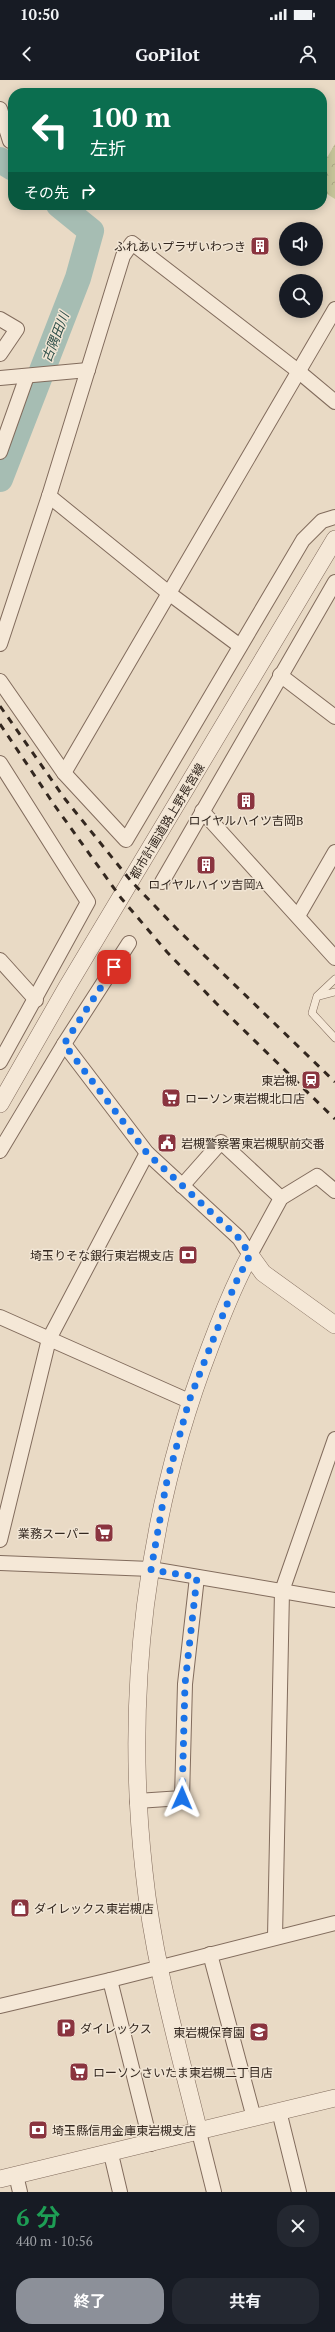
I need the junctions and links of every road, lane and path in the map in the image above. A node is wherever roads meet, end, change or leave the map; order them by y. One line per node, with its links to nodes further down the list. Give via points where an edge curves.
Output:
1 (0, 109): 2 (street)
2 (8, 135)
3 (335, 310): 7 (street)
4 (0, 319): 5 (street, via 17,329)
5 (0, 354)
6 (88, 370): 7 (street, via 123,256 132,243); 8 (street); 12 (street)
7 (298, 371): 10 (street); 16 (street)
8 (30, 375): 9 (street); 11 (street)
9 (0, 378)
10 (335, 402)
11 (0, 452)
12 (49, 496): 16 (street); 17 (street)
13 (335, 517): 18 (street, via 322,521 303,540)
14 (335, 539): 38 (street, 都市計画道路上野長宮線, via 67,987)
15 (335, 582): 19 (street)
16 (170, 594): 18 (street); 23 (street)
17 (0, 644)
18 (240, 646): 23 (street, via 126,840)
19 (280, 675): 21 (street); 24 (street)
20 (0, 681): 23 (street)
21 (335, 717)
22 (0, 763): 34 (street, via 88,902)
23 (64, 773)
24 (202, 811): 26 (street); 27 (street)
25 (335, 852): 27 (street)
26 (162, 882)
27 (298, 916): 29 (street)
28 (129, 944): 36 (street)
29 (335, 958)
30 (0, 960): 34 (street)
31 (335, 979): 33 (lane)
32 (335, 992): 33 (lane)
33 (317, 996): 35 (lane, via 312,1013)
34 (36, 1000): 37 (street)
35 (334, 1033)
36 (64, 1044): 39 (street); 40 (street)
37 (0, 1062)
38 (0, 1104)
39 (0, 1151)
40 (147, 1153): 41 (street); 47 (street)
41 (182, 1186): 43 (street, via 221,1142); 44 (street, via 239,1238)
42 (335, 1191): 43 (street, via 317,1176)
43 (281, 1198): 44 (street)
44 (250, 1255): 46 (street, via 263,1273); 48 (street, via 235,1284)
45 (0, 1317): 47 (street)
46 (335, 1325)
47 (49, 1340): 48 (street); 50 (street)
48 (189, 1401): 52 (street, via 166,1485)
49 (335, 1439): 54 (street)
50 (0, 1540)
51 (0, 1563): 52 (street)
52 (151, 1570): 53 (street); 56 (street, via 138,1660)
53 (197, 1577): 54 (street); 56 (street, via 185,1684 182,1798)
54 (282, 1591): 55 (street); 58 (street)
55 (335, 1600)
56 (137, 1801): 60 (street, via 144,1873)
57 (335, 1923): 58 (street)
58 (275, 1937): 59 (street)
59 (210, 1954): 60 (street); 65 (street)
60 (158, 1967): 61 (street); 66 (street)
61 (110, 1980): 62 (street); 67 (street)
62 (0, 2006)
63 (335, 2098): 64 (street)
64 (279, 2111): 65 (street); 73 (street)
65 (254, 2118): 66 (street)
66 (199, 2132): 67 (street); 72 (street)
67 (150, 2144): 68 (street)
68 (111, 2154): 69 (street); 71 (street)
69 (8, 2177): 70 (street)
70 (20, 2192)
71 (120, 2192)
72 (214, 2192)
73 (299, 2192)

